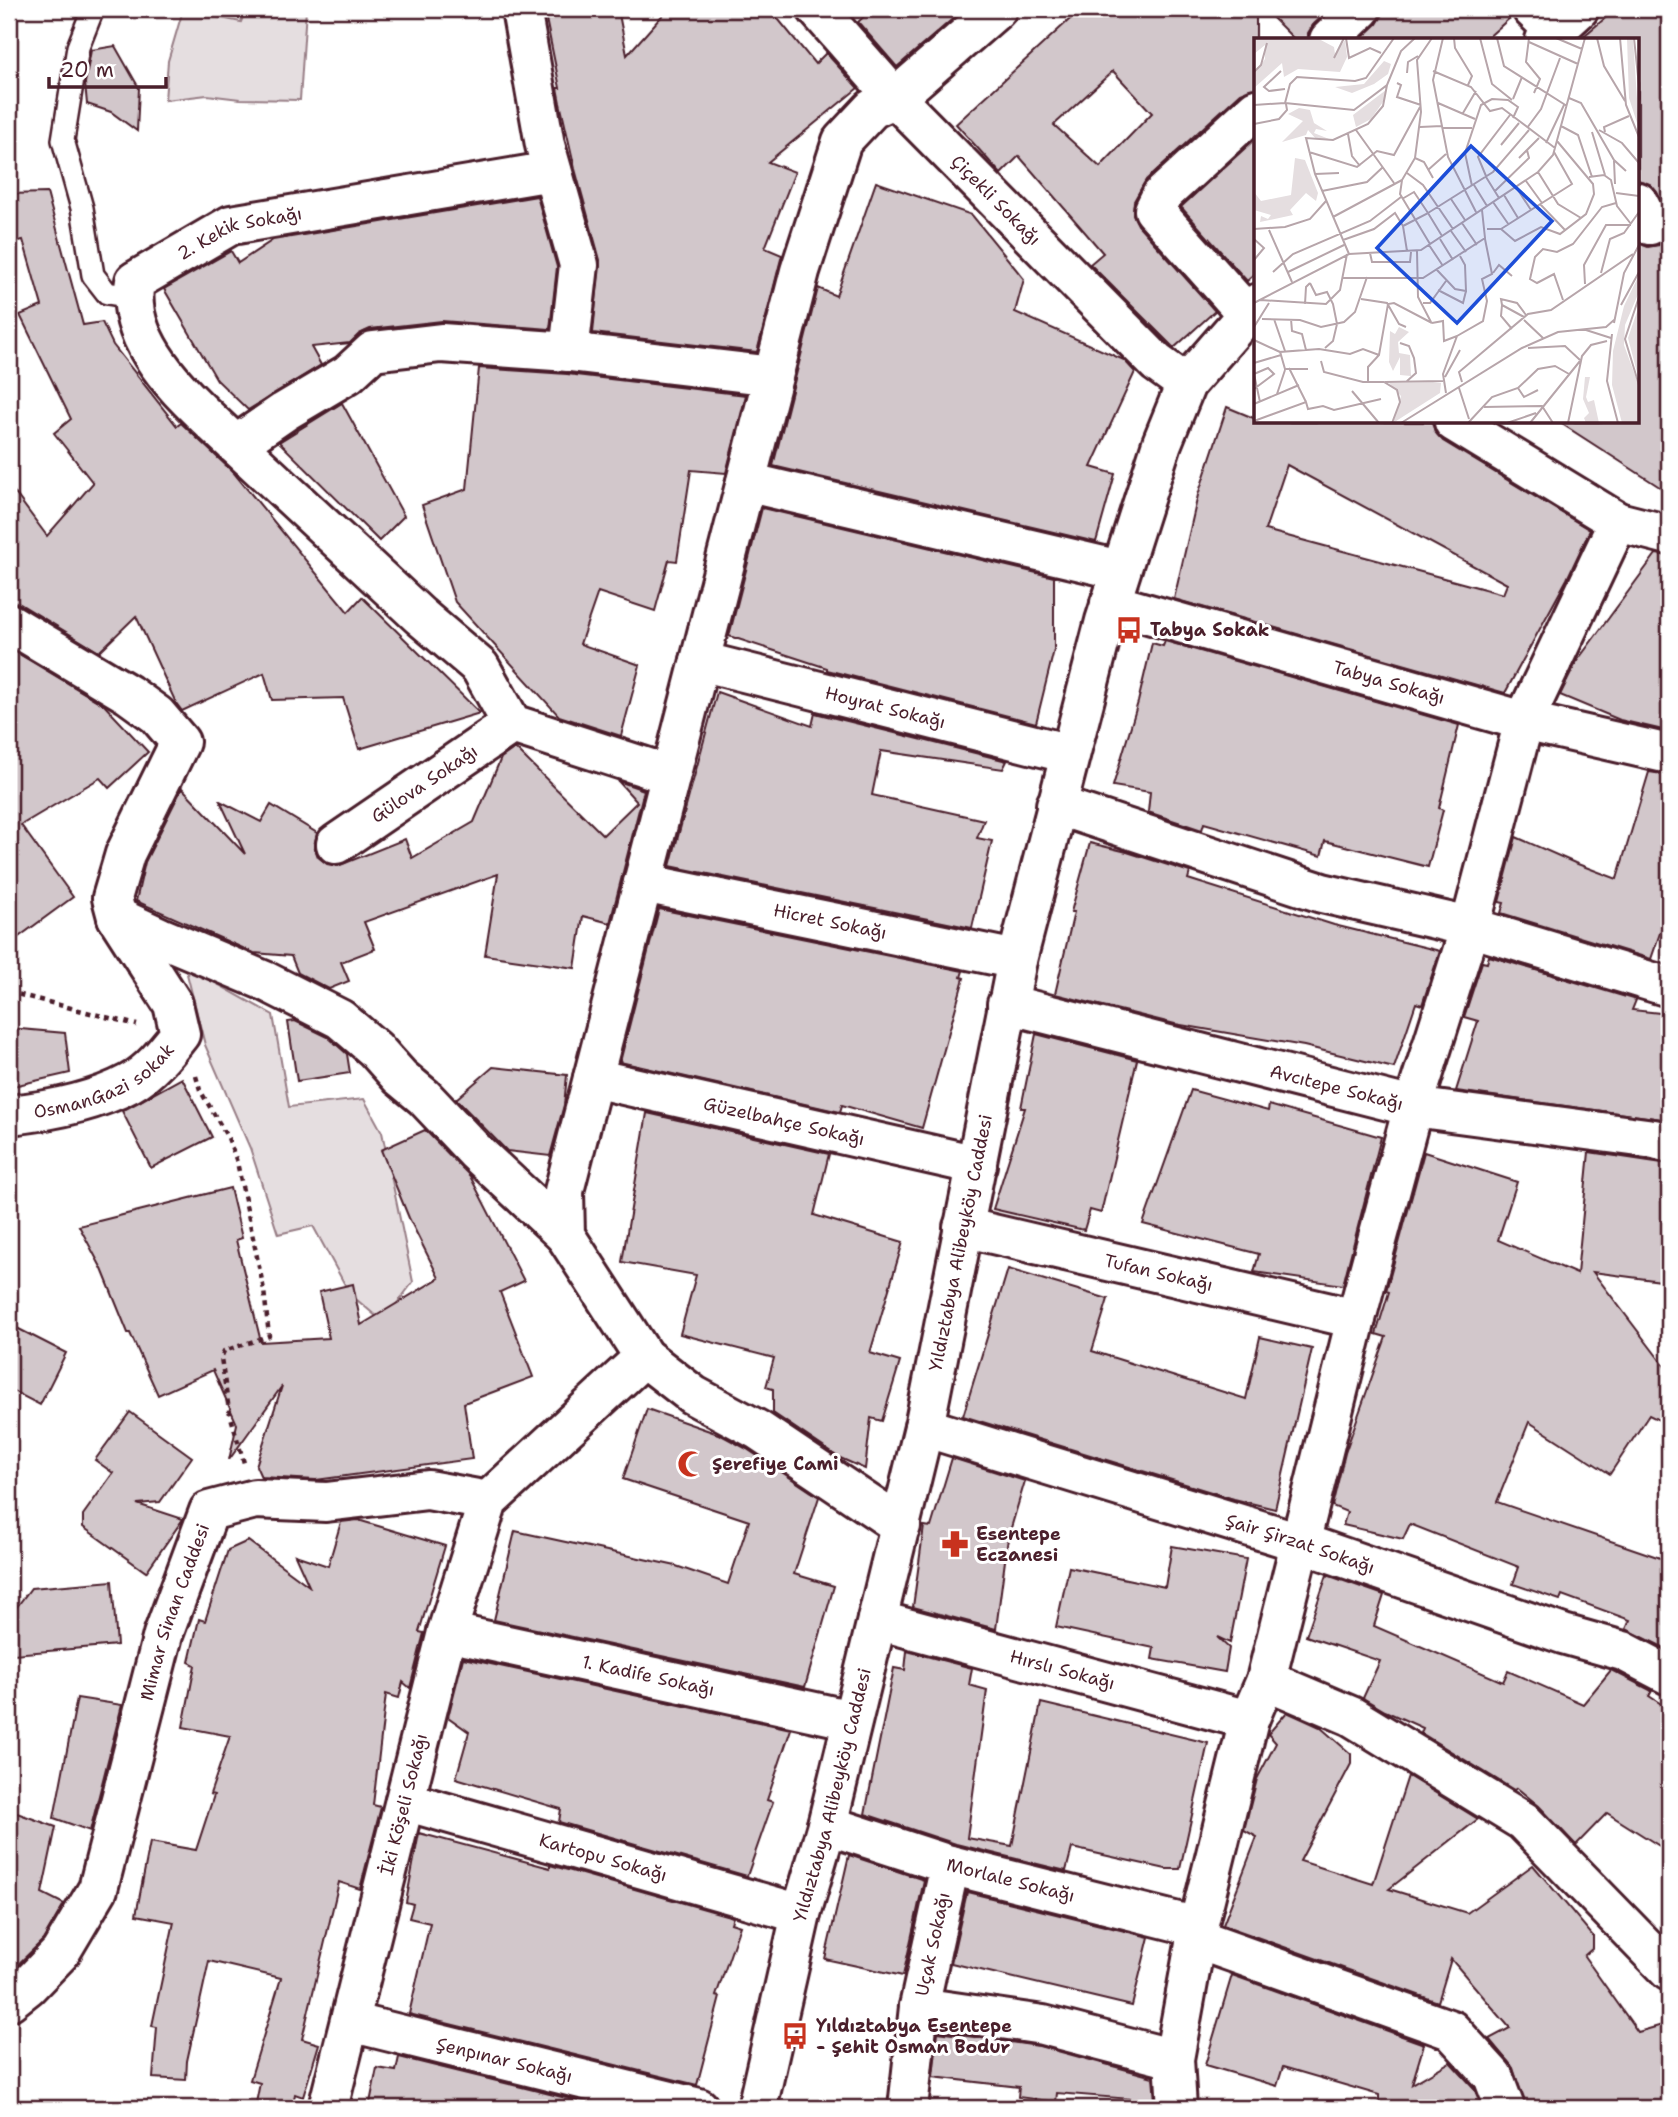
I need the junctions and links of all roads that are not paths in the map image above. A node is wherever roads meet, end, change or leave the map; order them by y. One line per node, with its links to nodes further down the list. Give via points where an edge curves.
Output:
1 (93, 9): 10 (lane, via 78,47 63,140 82,208 93,275 107,293)
2 (521, 9): 9 (street)
3 (817, 9): 7 (street, Çiçekli Sokağı)
4 (997, 9): 7 (street)
5 (1360, 9): 6 (street)
6 (1331, 38)
7 (895, 99): 13 (street, via 872,109 842,141 800,271); 14 (street, Çiçekli Sokağı, via 1157,363)
8 (1254, 111): 11 (street, via 1161,196 1154,210)
9 (552, 171): 10 (street, 2. Kekik Sokağı, via 231,225 135,281); 12 (street, via 579,265)
10 (132, 297): 16 (street, via 141,332 160,369)
11 (1251, 309): 14 (street, Yıldıztabya Alibeyköy Caddesi)
12 (569, 352): 13 (street); 16 (street, via 441,343 373,351 348,374)
13 (773, 376): 17 (street)
14 (1186, 384): 20 (street, Yıldıztabya Alibeyköy Caddesi)
15 (1457, 424): 18 (street)
16 (236, 445): 24 (street, via 480,667)
17 (746, 482): 20 (street, Tabya Sokağı); 22 (street)
18 (1618, 522): 19 (street); 23 (street)
19 (1669, 535)
20 (1115, 587): 23 (street, Tabya Sokağı); 25 (street, Yıldıztabya Alibeyköy Caddesi)
21 (9, 623): 31 (street, via 128,694 157,715 180,742 125,854 113,898)
22 (700, 661): 25 (street, Hoyrat Sokağı); 27 (street)
23 (1524, 720): 26 (street, Tabya Sokağı); 32 (street)
24 (512, 724): 27 (street); 29 (street, Gülova Sokağı)
25 (1070, 754): 28 (street, Yıldıztabya Alibeyköy Caddesi)
26 (1669, 754)
27 (670, 775): 30 (street)
28 (1056, 805): 32 (street, via 1322,893); 33 (street, Yıldıztabya Alibeyköy Caddesi)
29 (336, 844)
30 (643, 883): 33 (street, Hicret Sokağı); 36 (street)
31 (117, 916): 38 (street, OsmanGazi sokak, via 173,1004 180,1034 159,1060 131,1083 72,1104); 42 (street, via 340,1019)
32 (1470, 927): 34 (street); 37 (street)
33 (1017, 960): 35 (street, Yıldıztabya Alibeyköy Caddesi)
34 (1669, 987)
35 (1007, 1004): 37 (street, Avcıtepe Sokağı); 40 (street, Yıldıztabya Alibeyköy Caddesi)
36 (593, 1078): 40 (street, Güzelbahçe Sokağı); 42 (street, via 564,1191)
37 (1413, 1107): 39 (street, Avcıtepe Sokağı); 43 (street)
38 (9, 1115)
39 (1669, 1143)
40 (977, 1165): 41 (street, Yıldıztabya Alibeyköy Caddesi)
41 (963, 1227): 43 (street, Tufan Sokağı); 45 (street, Yıldıztabya Alibeyköy Caddesi)
42 (565, 1235): 44 (street)
43 (1356, 1319): 48 (street)
44 (645, 1357): 46 (street); 47 (street, via 693,1395 758,1430)
45 (924, 1427): 47 (street, Yıldıztabya Alibeyköy Caddesi); 48 (street, Şair Şirzat Sokağı)
46 (488, 1501): 50 (street, İki Köşeli Sokağı); 61 (street, Mimar Sinan Caddesi, via 428,1490 326,1502 255,1499 209,1511 163,1635 98,1889 60,1953)
47 (901, 1526): 49 (street, Yıldıztabya Alibeyköy Caddesi)
48 (1299, 1542): 51 (street, Şair Şirzat Sokağı, via 1623,1651); 52 (street)
49 (877, 1620): 53 (street, Yıldıztabya Alibeyköy Caddesi); 54 (street, Hırslı Sokağı)
50 (447, 1632): 53 (street, 1. Kadife Sokağı); 55 (street, İki Köşeli Sokağı)
51 (1669, 1675)
52 (1266, 1680): 54 (street); 60 (street, via 1351,1716 1522,1821)
53 (852, 1720): 56 (street, Yıldıztabya Alibeyköy Caddesi)
54 (1249, 1720): 59 (street)
55 (405, 1801): 58 (street, Kartopu Sokağı); 63 (street, İki Köşeli Sokağı)
56 (827, 1825): 57 (street, Morlale Sokağı); 58 (street, Yıldıztabya Alibeyköy Caddesi)
57 (950, 1865): 59 (street, Morlale Sokağı); 62 (street, Uçak Sokağı)
58 (801, 1914): 67 (street, Yıldıztabya Alibeyköy Caddesi)
59 (1197, 1933): 64 (street); 70 (street, Morlale Sokağı, via 1451,2030 1493,2076)
60 (1669, 1971)
61 (9, 2001)
62 (919, 2007): 64 (street, via 1043,2025); 68 (street, Uçak Sokağı)
63 (350, 2022): 65 (street, İki Köşeli Sokağı); 66 (street, Şenpınar Sokağı)
64 (1174, 2059): 69 (street)
65 (328, 2108)
66 (699, 2108)
67 (757, 2108)
68 (908, 2108)
69 (1177, 2108)
70 (1505, 2108)

